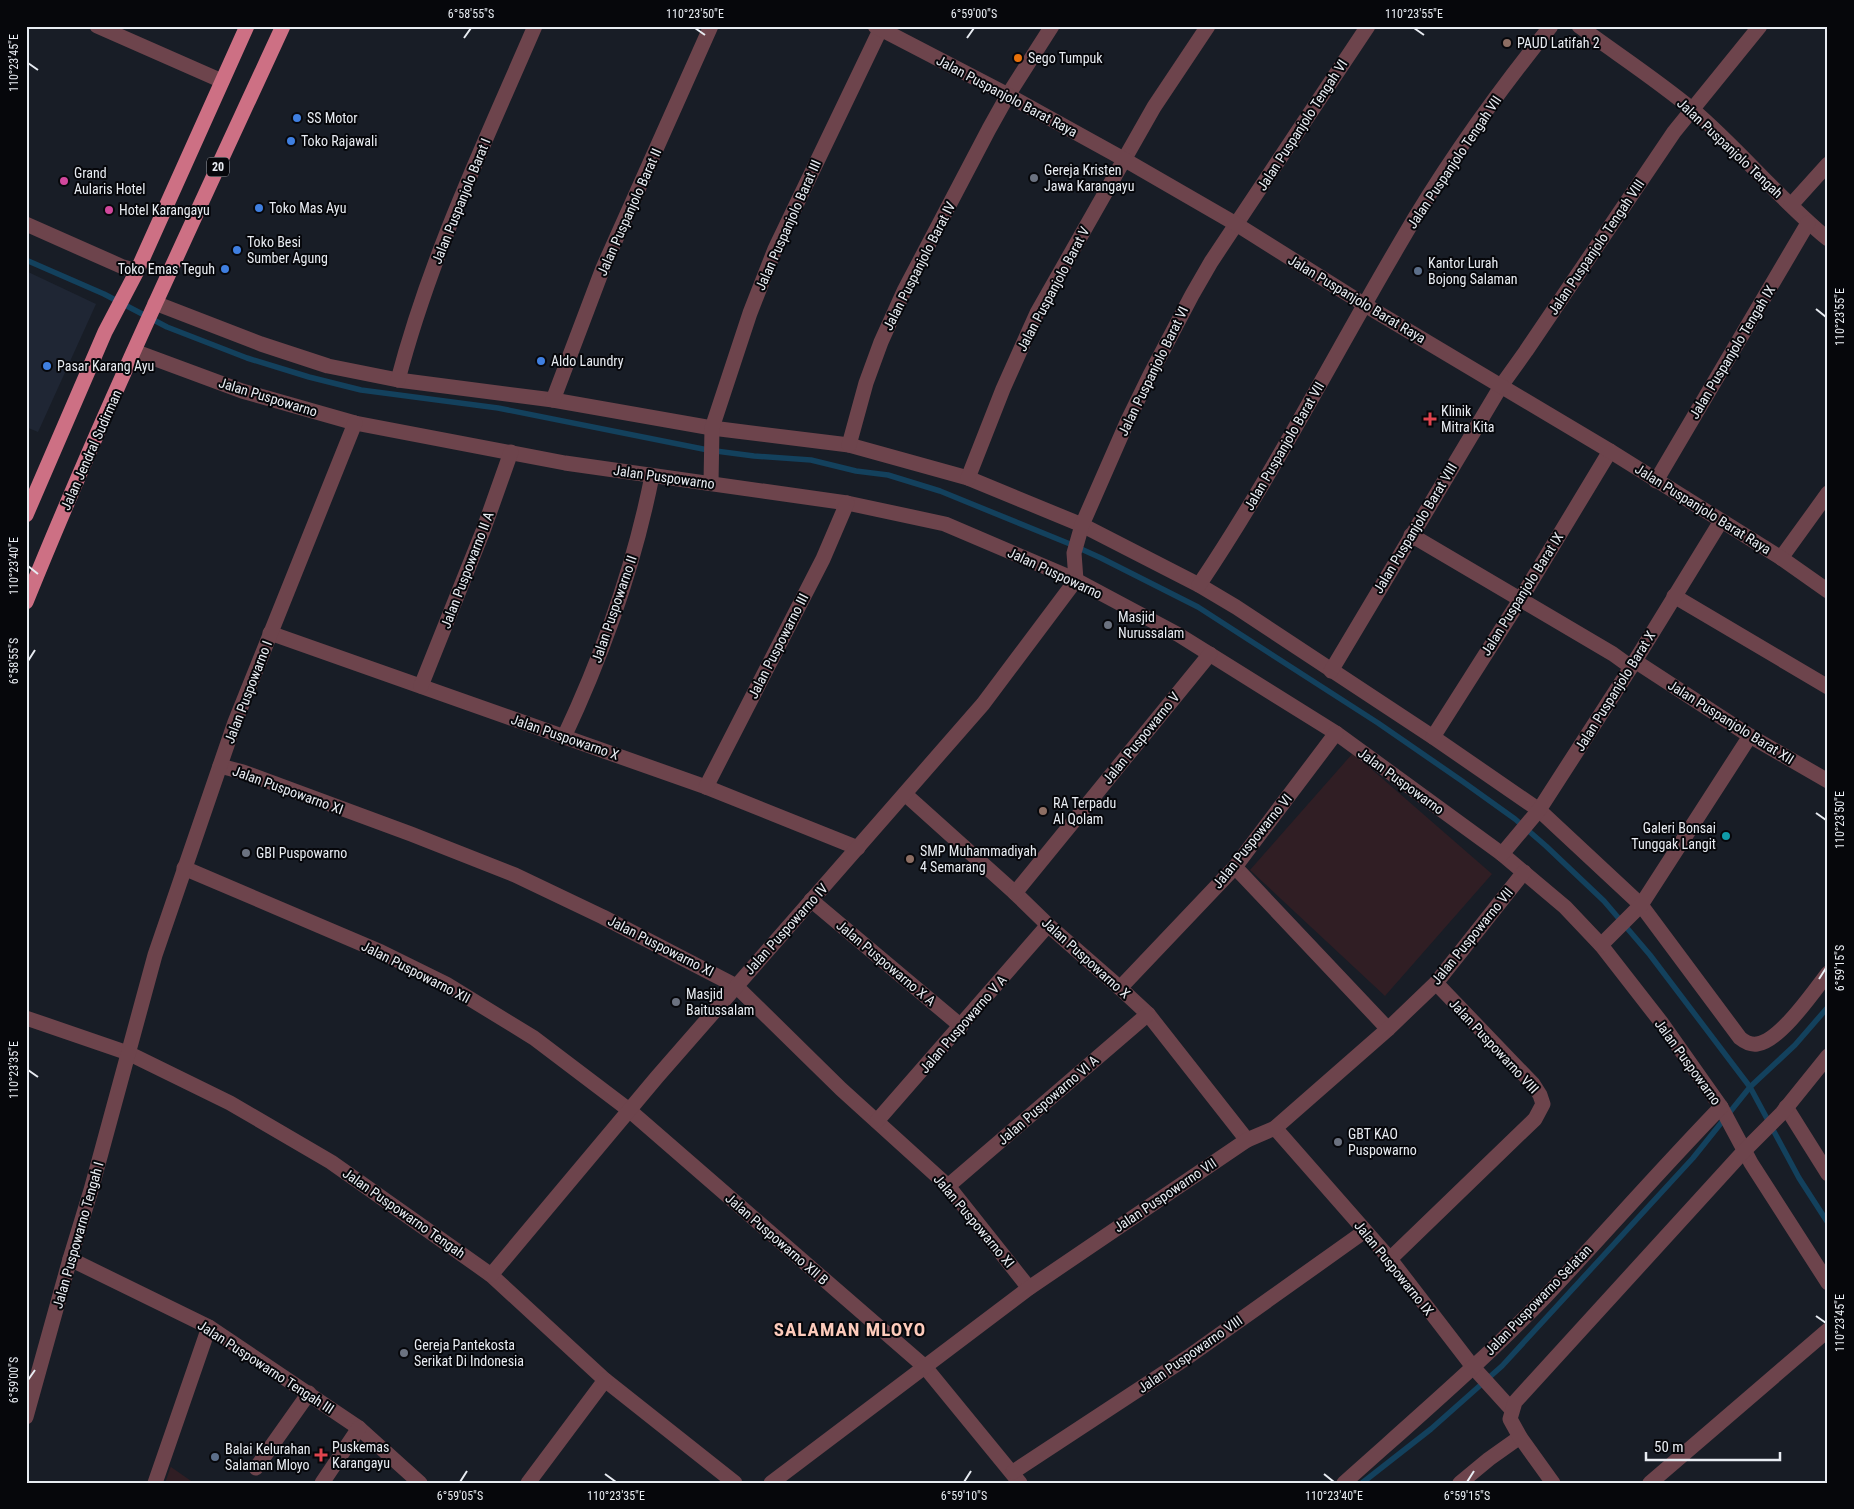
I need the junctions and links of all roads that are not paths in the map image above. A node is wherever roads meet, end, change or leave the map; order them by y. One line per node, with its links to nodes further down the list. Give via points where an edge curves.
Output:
1 (97, 26): 13 (street)
2 (247, 26): 13 (highway, 20)
3 (283, 26): 24 (highway, Jalan Jendral Sudirman / 20)
4 (535, 26): 27 (street, Jalan Puspanjolo Barat I, via 455,209 408,339)
5 (710, 26): 29 (street, Jalan Puspanjolo Barat II, via 603,268)
6 (1052, 26): 14 (street, Jalan Puspanjolo Barat IV)
7 (1208, 26): 16 (street, Jalan Puspanjolo Barat V)
8 (1368, 26): 21 (street, Jalan Puspanjolo Tengah VI)
9 (1552, 26): 25 (street, Jalan Puspanjolo Tengah VII, via 1469,136)
10 (1579, 26): 15 (street, Jalan Puspanjolo Tengah)
11 (1760, 26): 15 (street, Jalan Puspanjolo Tengah VIII)
12 (879, 27): 14 (street, Jalan Puspanjolo Barat Raya); 31 (street, Jalan Puspanjolo Barat III, via 775,249 750,313)
13 (222, 81): 23 (highway, 20)
14 (1008, 95): 16 (street, Jalan Puspanjolo Barat Raya); 32 (street, Jalan Puspanjolo Barat IV, via 904,291 866,383)
15 (1692, 110): 18 (street, Jalan Puspanjolo Tengah); 28 (street, Jalan Puspanjolo Tengah VIII, via 1668,140)
16 (1124, 158): 21 (street, Jalan Puspanjolo Barat Raya); 36 (street, Jalan Puspanjolo Barat V, via 1037,313)
17 (1828, 164): 18 (street)
18 (1791, 205): 19 (street, Jalan Puspanjolo Tengah)
19 (1808, 223): 22 (street, Jalan Puspanjolo Tengah); 37 (street, Jalan Puspanjolo Tengah IX)
20 (26, 224): 23 (street)
21 (1236, 224): 25 (street, Jalan Puspanjolo Barat Raya); 43 (street, Jalan Puspanjolo Barat VI, via 1192,295 1150,375)
22 (1828, 239)
23 (135, 275): 41 (highway, 20, via 111,320)
24 (154, 305): 26 (highway, Jalan Jendral Sudirman / 20); 27 (street, via 328,366)
25 (1365, 305): 28 (street, Jalan Puspanjolo Barat Raya); 47 (street, Jalan Puspanjolo Barat VII, via 1227,543)
26 (136, 347): 30 (street, Jalan Puspowarno, via 242,390); 51 (highway, Jalan Jendral Sudirman / 20)
27 (398, 380): 29 (street)
28 (1501, 386): 33 (street, Jalan Puspanjolo Barat Raya); 44 (street, Jalan Puspanjolo Barat VIII)
29 (553, 400): 31 (street)
30 (355, 422): 34 (street, Jalan Puspowarno); 52 (street, Jalan Puspowarno I)
31 (712, 436): 32 (street); 38 (street, Jalan Puspanjolo Barat III)
32 (849, 445): 36 (street)
33 (1610, 451): 37 (street, Jalan Puspanjolo Barat Raya); 50 (street, Jalan Puspanjolo Barat IX)
34 (511, 452): 35 (street, Jalan Puspowarno); 56 (street, Jalan Puspowarno II A)
35 (652, 476): 38 (street, Jalan Puspowarno); 60 (street, Jalan Puspowarno II, via 621,596)
36 (968, 478): 43 (street)
37 (1656, 481): 42 (street, Jalan Puspanjolo Barat Raya)
38 (711, 483): 40 (street, Jalan Puspowarno)
39 (1828, 493): 45 (street)
40 (847, 503): 46 (street, Jalan Puspowarno, via 945,524); 64 (street, Jalan Puspowarno III, via 823,559)
41 (26, 515)
42 (1721, 521): 45 (street, Jalan Puspanjolo Barat Raya); 49 (street, Jalan Puspanjolo Barat X)
43 (1080, 529): 46 (street, Jalan Puspanjolo Barat VI, via 1074,553); 47 (street)
44 (1411, 535): 50 (street, Jalan Puspanjolo Barat XII); 55 (street, Jalan Puspanjolo Barat VIII)
45 (1780, 558): 48 (street, Jalan Puspanjolo Barat Raya)
46 (1076, 580): 53 (street, Jalan Puspowarno); 65 (street, Jalan Puspowarno IV, via 983,704)
47 (1199, 585): 55 (street)
48 (1828, 591)
49 (1674, 596): 54 (street, Jalan Puspanjolo Barat X); 57 (street)
50 (1520, 600): 54 (street, Jalan Puspanjolo Barat XII); 61 (street, Jalan Puspanjolo Barat IX)
51 (26, 602)
52 (270, 633): 56 (street, Jalan Puspowarno X); 62 (street, Jalan Puspowarno I)
53 (1210, 654): 58 (street, Jalan Puspowarno); 72 (street, Jalan Puspowarno V)
54 (1633, 664): 59 (street, Jalan Puspanjolo Barat XII); 66 (street, Jalan Puspanjolo Barat X)
55 (1331, 671): 61 (street)
56 (421, 686): 60 (street, Jalan Puspowarno X)
57 (1828, 687)
58 (1336, 733): 68 (street, Jalan Puspowarno); 69 (street, Jalan Puspowarno VI)
59 (1750, 736): 63 (street, Jalan Puspanjolo Barat XII); 74 (street)
60 (564, 737): 64 (street, Jalan Puspowarno X)
61 (1433, 737): 66 (street)
62 (220, 766): 70 (street, Jalan Puspowarno I); 79 (street, Jalan Puspowarno XI, via 515,875)
63 (1828, 781)
64 (706, 787): 67 (street, Jalan Puspowarno X)
65 (905, 794): 67 (street, Jalan Puspowarno IV); 72 (street, Jalan Puspowarno X)
66 (1537, 813): 68 (street, Jalan Puspanjolo Barat X); 74 (street)
67 (858, 848): 73 (street, Jalan Puspowarno IV)
68 (1504, 852): 71 (street, Jalan Puspowarno)
69 (1235, 867): 80 (street, Jalan Puspowarno VI); 84 (street)
70 (184, 868): 85 (street, Jalan Puspowarno I, via 155,955); 87 (street, Jalan Puspowarno XII, via 382,952 446,984 534,1038)
71 (1524, 872): 76 (street, Jalan Puspowarno); 78 (street, Jalan Puspowarno VII)
72 (1015, 893): 75 (street, Jalan Puspowarno X)
73 (812, 900): 79 (street, Jalan Puspowarno IV); 83 (street, Jalan Puspowarno X A)
74 (1638, 908): 76 (street); 77 (street, via 1740,1038 1748,1043 1758,1044 1773,1037)
75 (1048, 925): 80 (street, Jalan Puspowarno X); 83 (street, Jalan Puspowarno V A)
76 (1602, 944): 89 (street, Jalan Puspowarno)
77 (1828, 973)
78 (1436, 983): 84 (street, Jalan Puspowarno VII); 98 (street, Jalan Puspowarno VIII, via 1533,1084 1543,1104 1535,1120)
79 (736, 986): 87 (street, Jalan Puspowarno IV); 90 (street, Jalan Puspowarno XI)
80 (1120, 988): 81 (street, Jalan Puspowarno X)
81 (1148, 1014): 92 (street, Jalan Puspowarno X); 95 (street, Jalan Puspowarno VI A)
82 (26, 1018): 85 (street, Jalan Puspowarno Tengah)
83 (961, 1026): 90 (street, Jalan Puspowarno V A)
84 (1388, 1030): 91 (street, Jalan Puspowarno VII)
85 (128, 1053): 97 (street, Jalan Puspowarno Tengah I); 99 (street, Jalan Puspowarno Tengah, via 230,1103 331,1162)
86 (1828, 1056): 88 (street)
87 (629, 1110): 99 (street, Jalan Puspowarno IV); 104 (street, Jalan Puspowarno XII B)
88 (1784, 1110): 93 (street); 94 (street)
89 (1723, 1112): 93 (street, Jalan Puspowarno); 105 (street, Jalan Puspowarno Selatan, via 1661,1170)
90 (877, 1121): 95 (street, Jalan Puspowarno XI)
91 (1275, 1128): 92 (street, Jalan Puspowarno VII); 96 (street, Jalan Puspowarno IX)
92 (1247, 1140): 101 (street, Jalan Puspowarno VII)
93 (1746, 1145): 100 (street, Jalan Puspowarno); 108 (street)
94 (1828, 1174)
95 (948, 1186): 101 (street, Jalan Puspowarno XI)
96 (1365, 1231): 98 (street, Jalan Puspowarno IX); 113 (street, Jalan Puspowarno VIII)
97 (70, 1259): 102 (street, Jalan Puspowarno Tengah III); 109 (street, Jalan Puspowarno Tengah I)
98 (1390, 1259): 105 (street, Jalan Puspowarno IX)
99 (491, 1275): 106 (street, Jalan Puspowarno Tengah)
100 (1828, 1283)
101 (1029, 1288): 104 (street, Jalan Puspowarno VII)
102 (209, 1327): 107 (street, Jalan Puspowarno Tengah III); 114 (street)
103 (1828, 1330): 123 (street)
104 (925, 1367): 113 (street); 119 (street, Jalan Puspowarno VII)
105 (1477, 1371): 108 (street, Jalan Puspowarno IX); 120 (street, Jalan Puspowarno Selatan)
106 (605, 1380): 117 (street); 118 (street, Jalan Puspowarno Tengah)
107 (308, 1393): 110 (street, Jalan Puspowarno Tengah III); 112 (street)
108 (1508, 1406): 111 (street, via 1510,1419)
109 (26, 1417)
110 (359, 1428): 115 (street); 116 (street, Jalan Puspowarno Tengah III)
111 (1520, 1437): 121 (street); 122 (street)
112 (256, 1468)
113 (1016, 1478)
114 (155, 1483)
115 (322, 1483)
116 (420, 1483)
117 (528, 1483)
118 (735, 1483)
119 (771, 1483)
120 (1344, 1483)
121 (1460, 1483)
122 (1552, 1483)
123 (1650, 1483)

